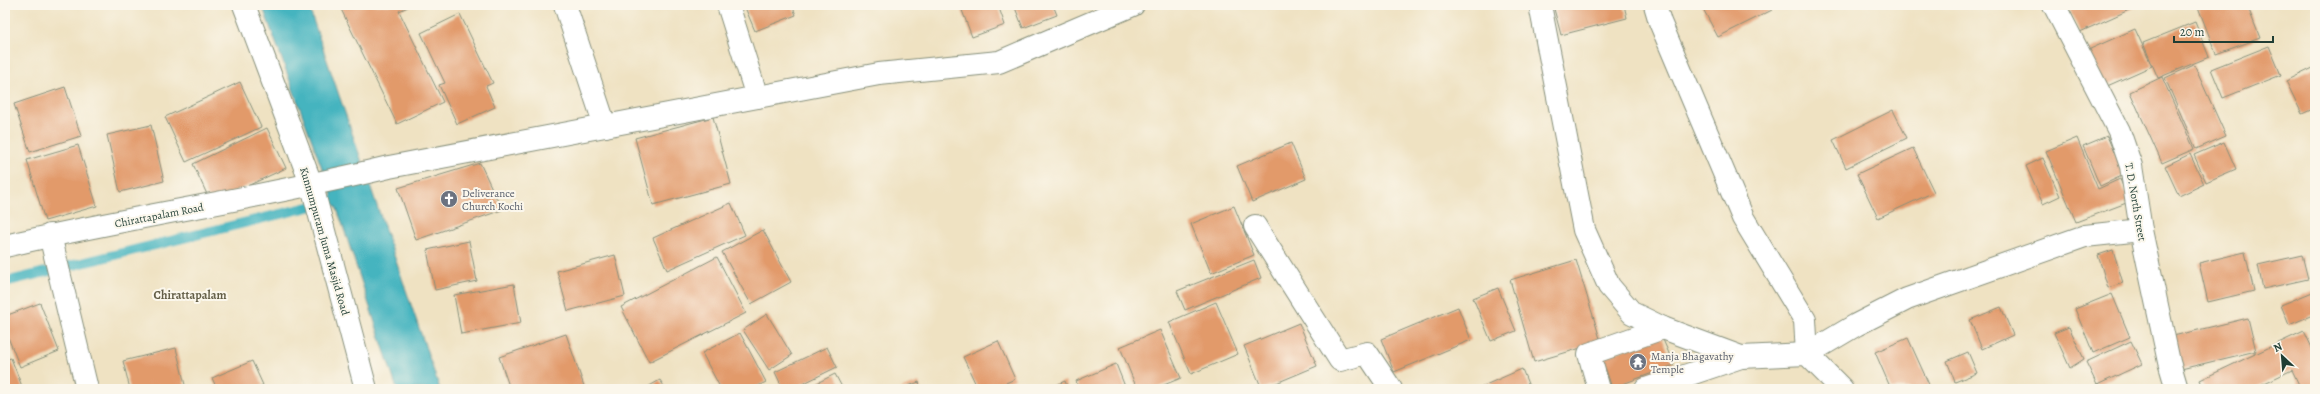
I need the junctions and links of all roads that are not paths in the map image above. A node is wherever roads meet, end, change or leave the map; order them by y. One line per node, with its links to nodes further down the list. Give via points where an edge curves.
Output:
1 (244, 5): 10 (street, Kunnumpuram Juma Masjid Road)
2 (565, 5): 9 (street)
3 (728, 5): 8 (street)
4 (1133, 5): 8 (street, Chirattapalam Road, via 999,62 879,74)
5 (1540, 5): 15 (street, via 1584,230 1609,286 1632,313)
6 (1655, 5): 16 (street, via 1743,218 1805,320)
7 (2054, 5): 12 (street, T. D. North Street, via 2119,131 2131,166)
8 (758, 97): 9 (street, Chirattapalam Road)
9 (606, 126): 10 (street, Chirattapalam Road, via 389,167)
10 (313, 188): 13 (street, Chirattapalam Road); 19 (street, Kunnumpuram Juma Masjid Road)
11 (1255, 226): 20 (street, via 1340,360 1367,353)
12 (2141, 230): 16 (street, via 2086,236 1914,296 1856,325); 24 (street, T. D. North Street)
13 (52, 244): 14 (street, Chirattapalam Road); 18 (street)
14 (5, 246)
15 (1663, 328): 17 (street); 21 (street, via 1589,354)
16 (1807, 354): 17 (street); 23 (street)
17 (1741, 357): 22 (street)
18 (87, 389)
19 (366, 389)
20 (1391, 389)
21 (1599, 389)
22 (1646, 389)
23 (1842, 389)
24 (2177, 389)

